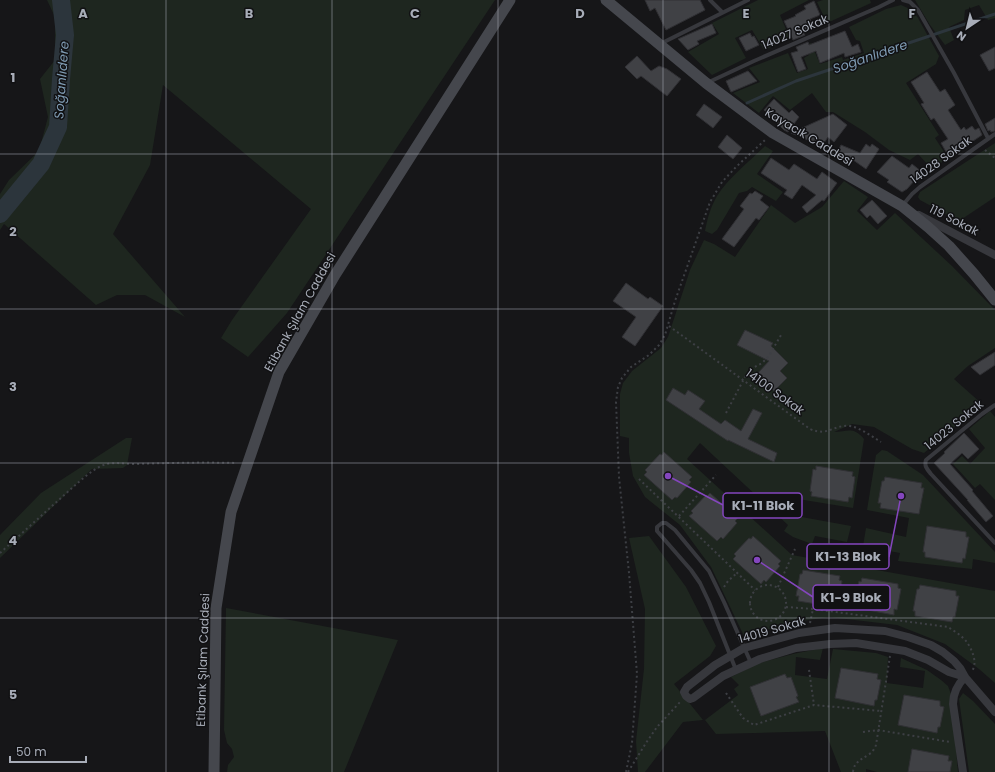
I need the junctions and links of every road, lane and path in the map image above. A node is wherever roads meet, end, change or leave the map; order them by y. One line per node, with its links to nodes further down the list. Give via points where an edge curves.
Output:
1 (510, 0): 24 (street, Etibank Şılam Caddesi, via 335,275 279,372)
2 (606, 0): 8 (street, Kayacık Caddesi)
3 (710, 0): 7 (lane)
4 (748, 0): 7 (lane)
5 (893, 0): 9 (lane, 14027 Sokak)
6 (903, 0): 12 (lane, via 910,2 918,10)
7 (722, 12): 8 (lane)
8 (659, 44): 9 (street, Kayacık Caddesi)
9 (706, 83): 10 (street, Kayacık Caddesi)
10 (773, 133): 15 (street, Kayacık Caddesi); 18 (path, via 736,166 710,202)
11 (995, 134): 12 (lane, 14028 Sokak)
12 (988, 138): 13 (lane, 14028 Sokak)
13 (980, 144): 14 (path); 15 (lane, 14028 Sokak, via 912,194)
14 (995, 158)
15 (902, 206): 16 (street, 119 Sokak); 17 (street, Kayacık Caddesi, via 949,246)
16 (994, 252)
17 (995, 300)
18 (668, 326): 20 (path, 14100 Sokak); 53 (path, via 659,345 630,367 622,378 616,402 619,476 637,674 632,743)
19 (781, 335): 20 (path, via 769,356 753,368)
20 (743, 381): 22 (path); 23 (path, 14100 Sokak, via 816,432 848,426 857,428)
21 (995, 405): 28 (lane, 14023 Sokak, via 926,460 925,464 930,474)
22 (726, 413)
23 (881, 442)
24 (248, 463): 30 (path, via 115,462 101,466 82,479); 52 (street, Etibank Şılam Caddesi, via 231,512 216,608)
25 (716, 475): 27 (path)
26 (639, 479): 27 (path)
27 (678, 516): 31 (path)
28 (995, 543)
29 (795, 549): 32 (path)
30 (0, 553)
31 (737, 573): 33 (path); 34 (path)
32 (778, 587): 33 (path, via 766,584); 33 (path, via 785,596 786,607 780,617 769,621 758,618 751,608 751,596)
33 (755, 590)
34 (720, 593): 37 (lane); 39 (lane, via 709,571 679,534 666,523 662,523 657,529 659,534 700,583)
35 (813, 609): 36 (path)
36 (808, 631): 37 (street, 14019 Sokak); 43 (street, 14019 Sokak, via 835,628 885,631 908,637 943,652 954,661)
37 (744, 648): 39 (street, 14019 Sokak); 40 (lane)
38 (890, 648): 40 (street, 14019 Sokak, via 856,643 830,644 796,648); 43 (street, 14019 Sokak, via 905,651); 47 (path)
39 (730, 656): 41 (lane); 45 (street, 14019 Sokak, via 687,687 684,692)
40 (751, 663): 41 (street, 14019 Sokak)
41 (736, 670): 45 (street, 14019 Sokak, via 723,676 693,698)
42 (809, 670): 46 (path)
43 (965, 677): 48 (street, 14019 Sokak); 51 (street, via 959,682 953,696)
44 (726, 693): 46 (path, via 743,718 754,725)
45 (686, 696): 53 (path, via 657,727)
46 (814, 705): 47 (path)
47 (881, 711): 49 (path)
48 (995, 712)
49 (878, 730): 50 (path); 51 (path); 54 (path, via 872,753 858,762)
50 (863, 732)
51 (959, 743): 55 (street)
52 (214, 772)
53 (627, 772)
54 (854, 772)
55 (964, 772)

